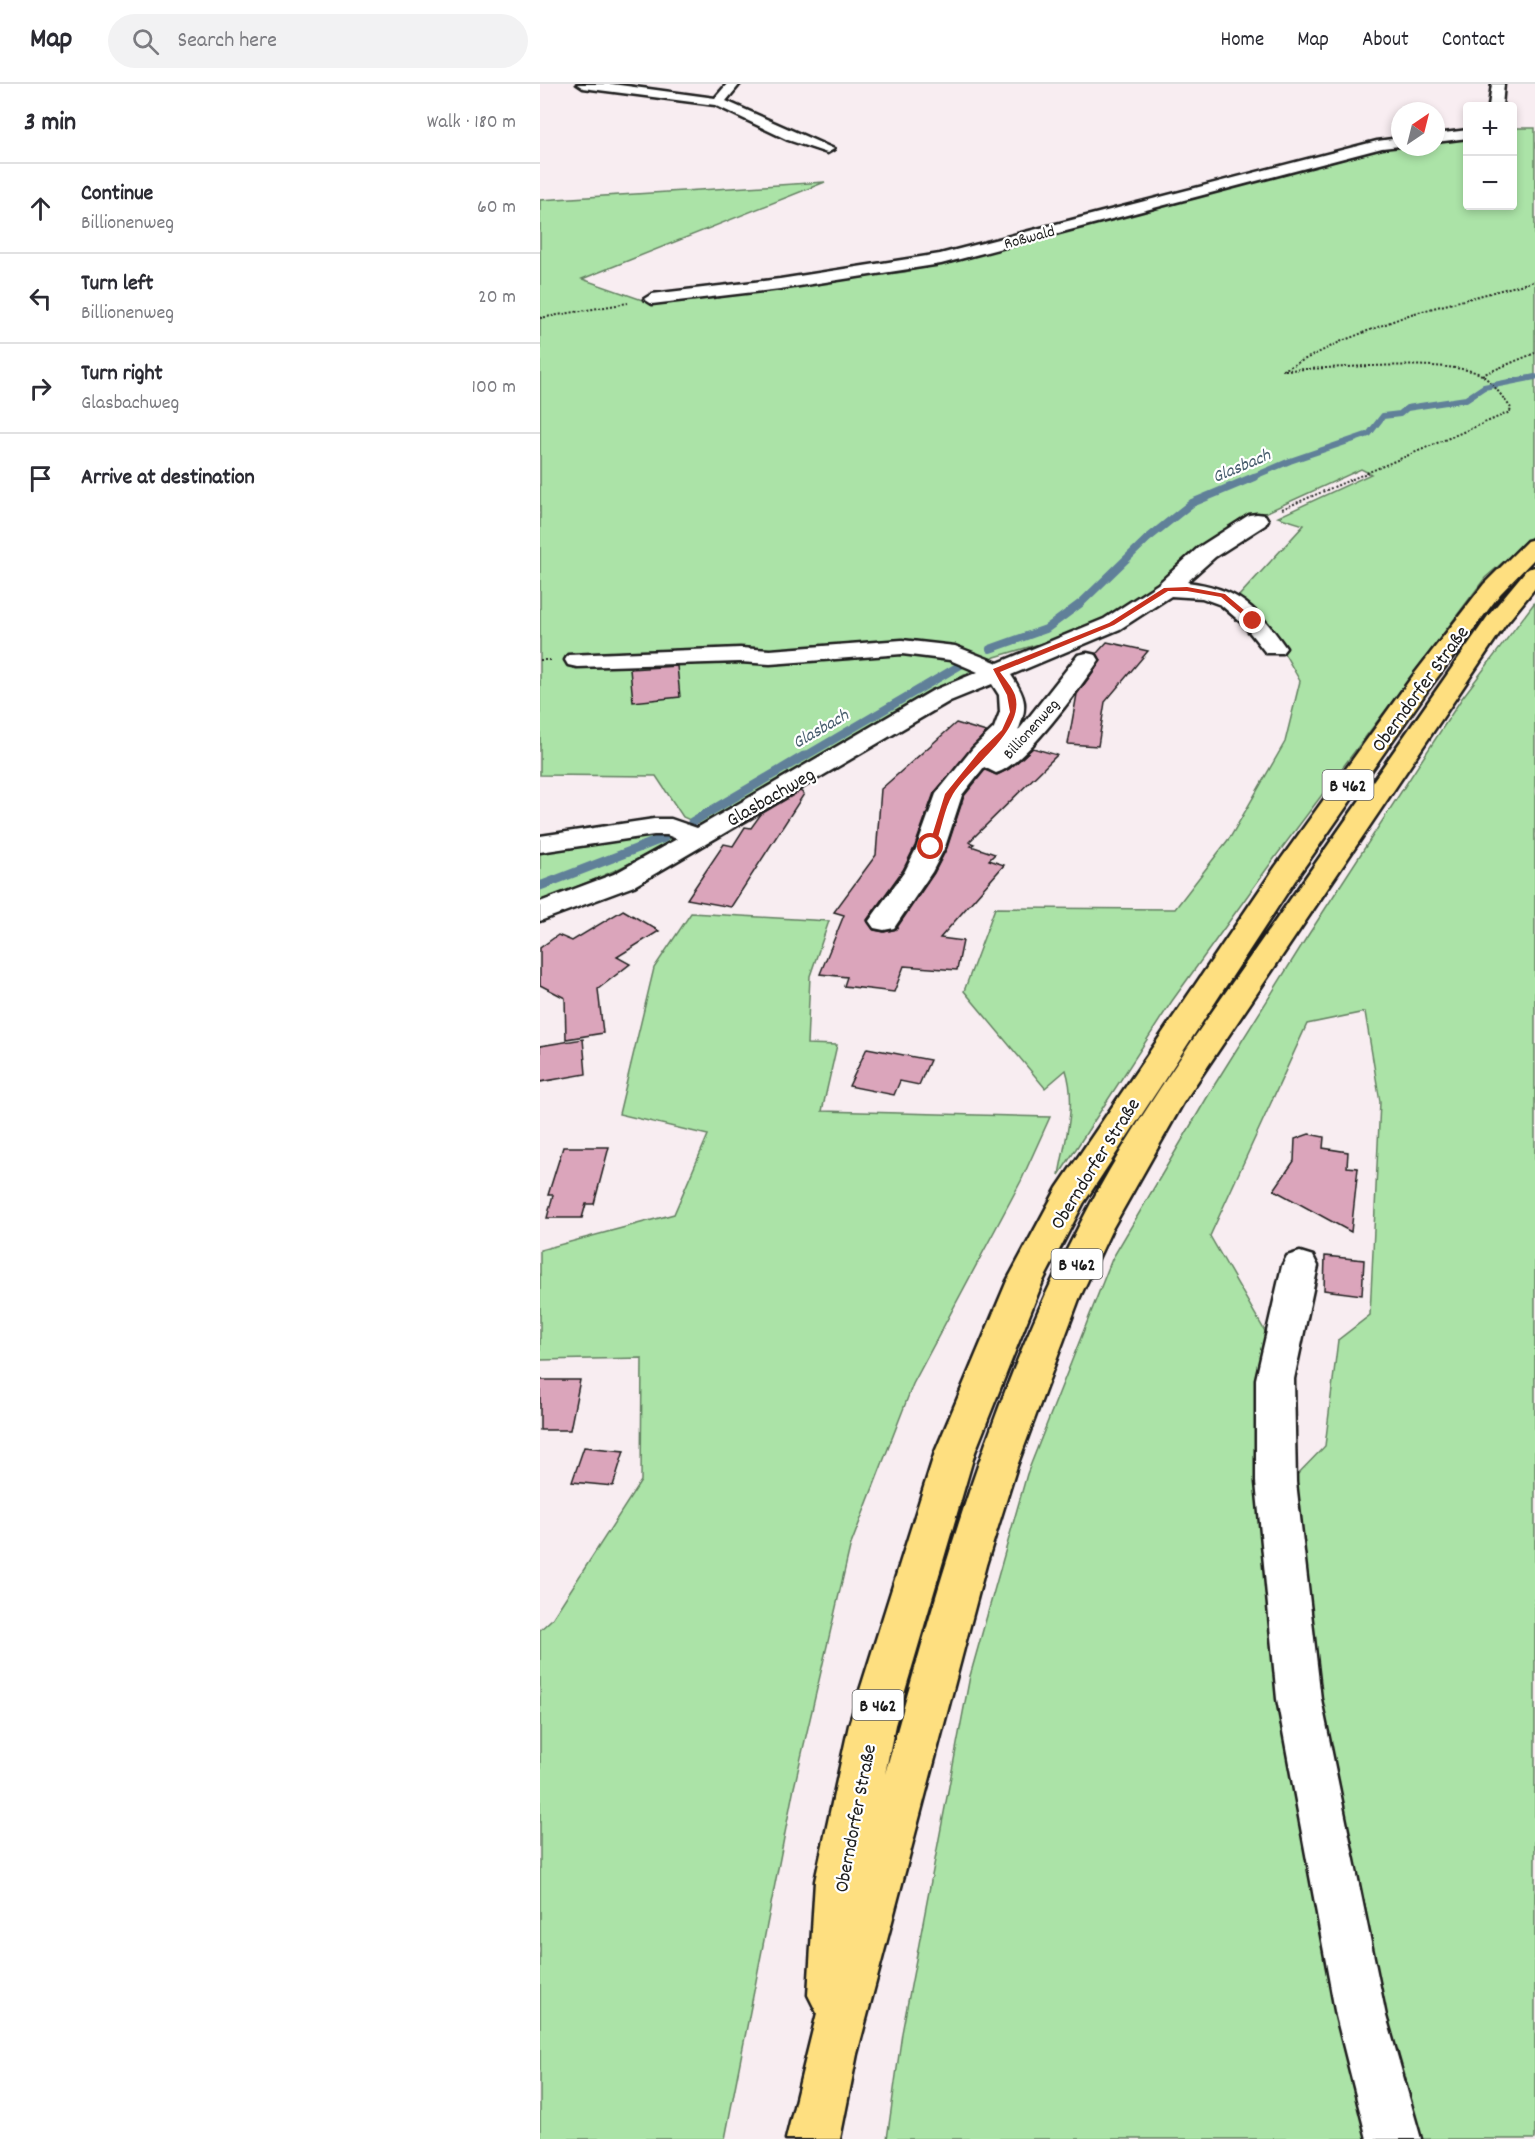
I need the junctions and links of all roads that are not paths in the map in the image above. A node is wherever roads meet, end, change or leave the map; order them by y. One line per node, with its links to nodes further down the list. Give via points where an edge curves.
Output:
1 (583, 84): 4 (street)
2 (735, 84): 4 (street)
3 (1498, 84): 5 (street)
4 (718, 102): 9 (street)
5 (1496, 102)
6 (1463, 135): 7 (street)
7 (1445, 137)
8 (1391, 143): 10 (street, Roßwald, via 941,259)
9 (827, 149)
10 (652, 299)
11 (1257, 520): 14 (street, Glasbachweg, via 1207,552)
12 (1535, 546): 25 (main road, Oberndorfer Straße / B 462, via 1492,589 1286,872 1069,1197 1025,1281 955,1452 872,1725 839,1881)
13 (1535, 574): 25 (main road, Oberndorfer Straße / B 462, via 1496,621 1171,1096 1096,1226 1060,1299 997,1466 965,1565)
14 (1166, 589): 15 (street, via 1223,595 1253,621); 18 (street, Glasbachweg, via 1112,624)
15 (1274, 648)
16 (578, 660): 18 (street, via 770,657 902,647 956,653)
17 (1087, 660): 19 (street, Billionenweg, via 1027,736 982,776)
18 (996, 671): 19 (street, Billionenweg, via 1011,695 1013,712 1005,731); 20 (street, Glasbachweg, via 941,696)
19 (963, 777): 23 (street, Billionenweg, via 949,794 938,830 918,872)
20 (698, 838): 21 (street, via 671,827 654,827); 22 (street, Glasbachweg, via 624,879)
21 (540, 844)
22 (540, 912)
23 (885, 921)
24 (1300, 1266): 27 (street, via 1275,1379 1276,1482 1299,1699 1361,2016)
25 (831, 2054): 26 (main road, Oberndorfer Straße / B 462)
26 (813, 2139)
27 (1394, 2139)

